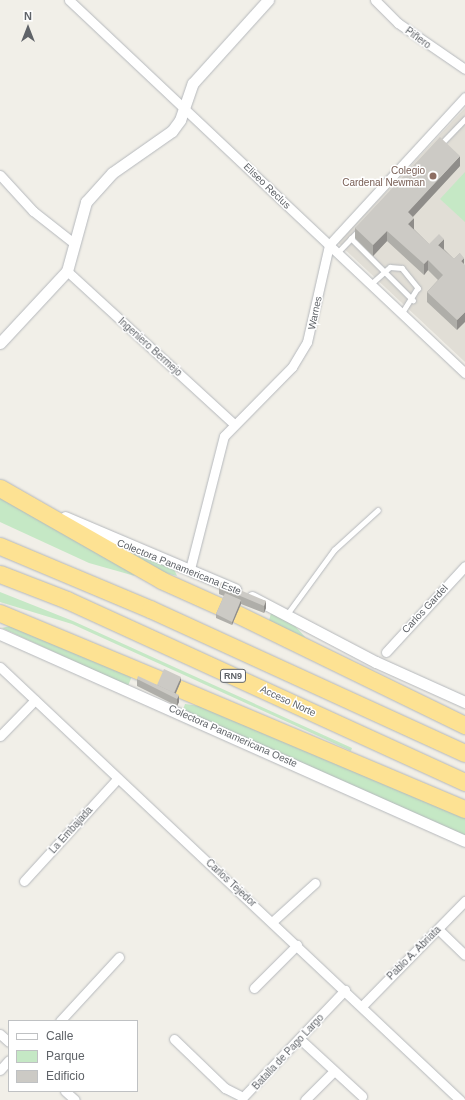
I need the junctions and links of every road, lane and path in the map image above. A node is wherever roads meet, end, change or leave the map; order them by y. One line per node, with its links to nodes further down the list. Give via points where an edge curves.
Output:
1 (69, 0): 6 (street, Eliseo Reclus)
2 (268, 0): 6 (street, via 193,83)
3 (375, 0): 4 (street, Piñero, via 398,23)
4 (465, 69)
5 (465, 97): 13 (street, Warnes)
6 (184, 106): 12 (street, via 172,131 112,173 86,202); 13 (street, Eliseo Reclus)
7 (465, 119): 8 (lane)
8 (432, 153)
9 (0, 175): 12 (street, via 33,211)
10 (361, 227): 11 (lane)
11 (351, 238): 14 (lane); 16 (lane)
12 (75, 244): 15 (street)
13 (329, 245): 14 (street, Eliseo Reclus); 22 (street, Warnes, via 307,342 292,367)
14 (337, 253): 17 (street, Eliseo Reclus)
15 (67, 271): 20 (street); 22 (street, Ingeniero Bermejo)
16 (382, 272): 17 (lane); 18 (lane); 18 (lane, via 390,267 402,268 418,288)
17 (370, 284): 19 (street, Eliseo Reclus)
18 (413, 300): 19 (lane)
19 (402, 314): 21 (street, Eliseo Reclus)
20 (0, 343)
21 (465, 373)
22 (233, 423): 27 (street, Warnes, via 217,452)
23 (0, 487): 27 (street, Colectora Panamericana Este, via 122,544); 29 (highway, via 161,580)
24 (378, 510): 31 (lane, via 334,550)
25 (0, 546): 44 (highway, RN9, via 150,609)
26 (465, 566): 36 (street, Carlos Gardel)
27 (190, 569): 31 (street, Colectora Panamericana Este)
28 (0, 574): 46 (highway, Acceso Norte / RN9, via 74,603)
29 (221, 607)
30 (0, 613): 33 (highway)
31 (288, 613): 41 (street, Colectora Panamericana Este, via 376,662)
32 (237, 614): 42 (highway)
33 (28, 622): 34 (highway); 38 (highway)
34 (0, 624)
35 (0, 634): 48 (street, Colectora Panamericana Oeste)
36 (386, 652)
37 (0, 667): 40 (street, Carlos Tejedor)
38 (160, 680)
39 (178, 688): 47 (highway)
40 (35, 700): 43 (street); 45 (street, Carlos Tejedor)
41 (465, 702)
42 (465, 725)
43 (0, 736)
44 (465, 753)
45 (118, 778): 49 (street, La Embajada); 52 (street, Carlos Tejedor)
46 (465, 782)
47 (465, 809)
48 (465, 841)
49 (24, 881)
50 (315, 883): 52 (street)
51 (465, 901): 53 (street, Pablo A. Abriata)
52 (272, 922): 54 (street, Carlos Tejedor)
53 (438, 929): 55 (street); 59 (street, Pablo A. Abriata)
54 (297, 945): 57 (street); 58 (street, Carlos Tejedor)
55 (465, 954)
56 (119, 957): 60 (street)
57 (254, 988)
58 (345, 990): 59 (street, Carlos Tejedor); 63 (street, Batalla de Pago Largo)
59 (362, 1005): 72 (street, Carlos Tejedor)
60 (61, 1020)
61 (0, 1034): 64 (street)
62 (174, 1039): 63 (street, Batalla de Pago Largo, via 225,1088 243,1097)
63 (301, 1040): 67 (street)
64 (8, 1041)
65 (8, 1061): 66 (street)
66 (0, 1070)
67 (334, 1070): 69 (street); 71 (street)
68 (66, 1092): 70 (street)
69 (362, 1096)
70 (75, 1100)
71 (305, 1100)
72 (460, 1100)

